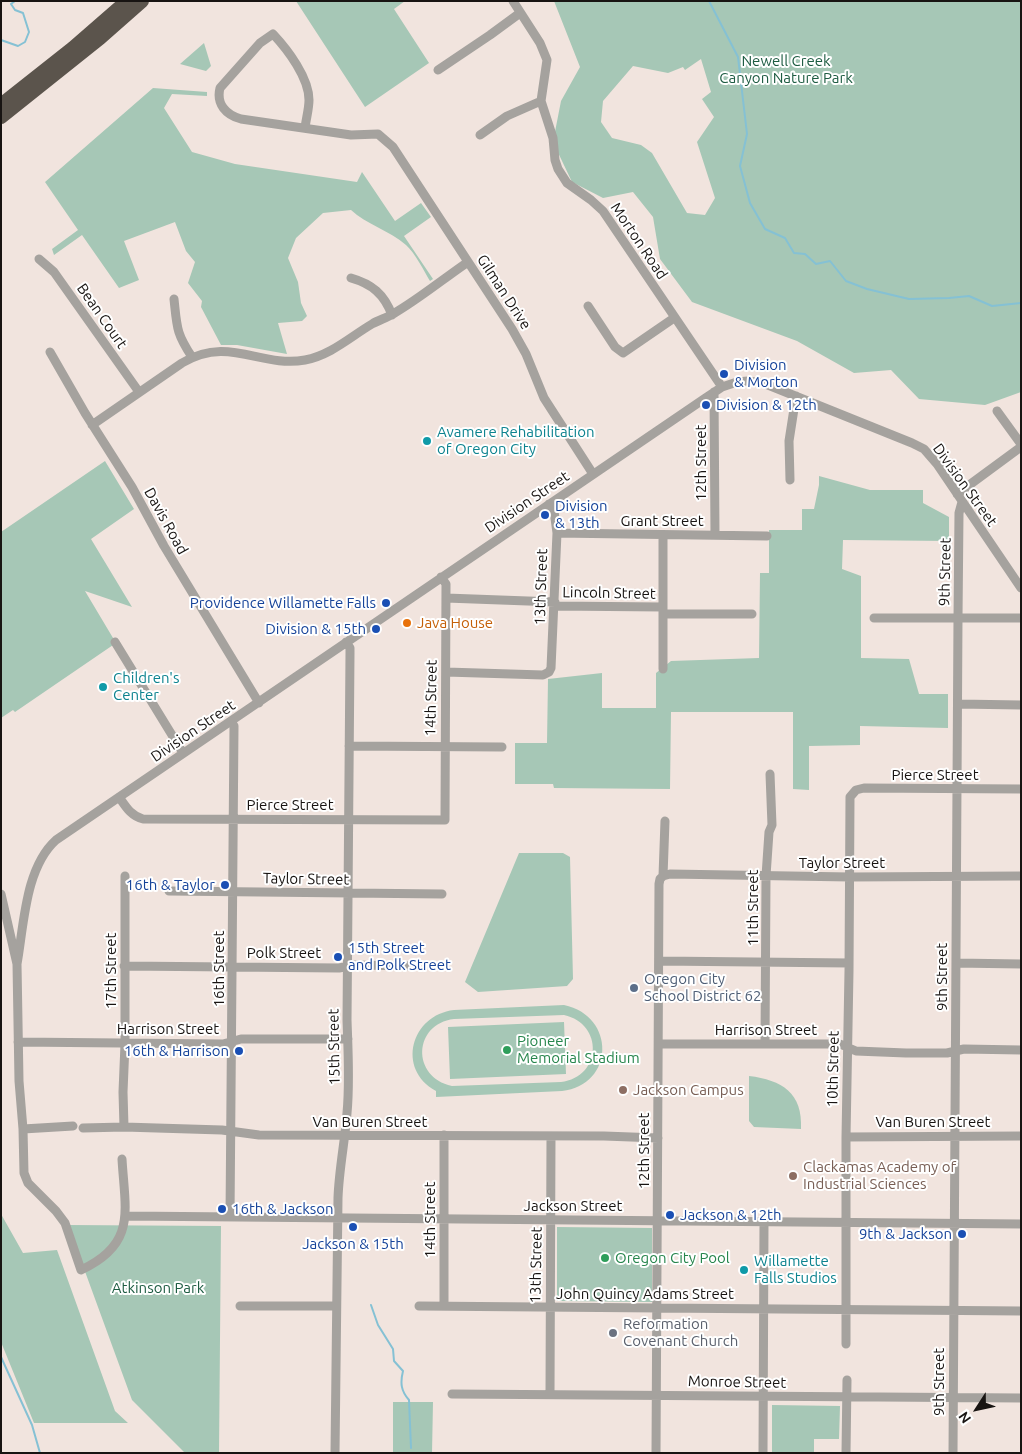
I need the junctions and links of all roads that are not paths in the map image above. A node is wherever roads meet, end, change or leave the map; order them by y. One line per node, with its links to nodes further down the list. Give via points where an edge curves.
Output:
1 (127, 1): 7 (highway)
2 (142, 1): 8 (highway)
3 (513, 1): 4 (street, Morton Road)
4 (520, 13): 5 (street); 6 (street, Morton Road, via 548,60)
5 (438, 70)
6 (541, 101): 10 (street, via 508,116); 17 (street, Morton Road, via 562,176 604,211)
7 (1, 104)
8 (1, 117)
9 (305, 128): 9 (street, via 233,117 220,101 218,94 225,81 260,43 273,34 306,83 309,101); 12 (street, Gilman Drive, via 351,135 378,134 393,147)
10 (480, 135)
11 (39, 259): 21 (street, Bean Court, via 54,272)
12 (468, 262): 16 (street); 26 (street, Gilman Drive, via 519,341 544,398)
13 (351, 278): 16 (street, via 378,292)
14 (174, 299): 19 (street, via 177,329)
15 (588, 306): 17 (street, via 623,353)
16 (392, 315): 19 (street, via 338,347 310,359 265,359 227,351)
17 (674, 318): 20 (street, Morton Road)
18 (50, 352): 24 (street, Davis Road)
19 (192, 357): 21 (street)
20 (718, 390): 22 (street, Division Street, via 737,382 753,381); 26 (street, Division Street); 32 (street, 12th Street)
21 (139, 392): 24 (street)
22 (796, 396): 27 (street, via 789,441); 28 (street, Division Street, via 924,450)
23 (998, 411): 25 (street)
24 (92, 424): 47 (street, Davis Road)
25 (1021, 446): 28 (street)
26 (593, 474): 29 (street, Division Street)
27 (790, 480)
28 (960, 498): 35 (street, Division Street); 41 (street, 9th Street)
29 (549, 504): 30 (street, 13th Street, via 554,511); 34 (street, Division Street)
30 (557, 534): 31 (street, Grant Street); 37 (street, 13th Street)
31 (663, 535): 32 (street, Grant Street); 38 (street)
32 (715, 535): 33 (street, Grant Street)
33 (767, 536)
34 (441, 577): 36 (street, 14th Street, via 446,584); 44 (street, Division Street)
35 (1021, 588)
36 (446, 598): 37 (street, Lincoln Street); 46 (street, 14th Street)
37 (554, 604): 38 (street, Lincoln Street); 46 (street, 13th Street, via 552,668 549,672 543,675)
38 (663, 611): 39 (street, Lincoln Street); 45 (street)
39 (752, 614)
40 (874, 618): 41 (street)
41 (958, 618): 42 (street); 48 (street, 9th Street)
42 (1021, 618)
43 (116, 642): 54 (street)
44 (346, 642): 47 (street, Division Street); 51 (street, 15th Street, via 350,648)
45 (663, 669)
46 (446, 672): 52 (street, 14th Street)
47 (259, 703): 50 (street, Division Street)
48 (958, 704): 49 (street); 56 (street, 9th Street)
49 (1021, 705)
50 (231, 722): 54 (street, Division Street); 60 (street, 16th Street, via 234,726)
51 (349, 746): 52 (street); 61 (street, 15th Street)
52 (445, 747): 53 (street); 62 (street, 14th Street)
53 (502, 747)
54 (183, 754): 59 (street, Division Street)
55 (770, 774): 66 (street, 11th Street, via 772,825)
56 (957, 789): 57 (street, Pierce Street); 58 (street, Pierce Street, via 864,788); 67 (street, 9th Street)
57 (1021, 789)
58 (851, 795): 69 (street, 10th Street)
59 (119, 797): 60 (street, Pierce Street, via 130,812 143,819); 76 (street, Division Street, via 56,840 44,854 37,865)
60 (233, 819): 61 (street, Pierce Street); 71 (street, 16th Street)
61 (348, 819): 62 (street, Pierce Street); 73 (street, 15th Street)
62 (445, 820)
63 (666, 821): 65 (street, 12th Street)
64 (125, 876): 83 (street, 17th Street)
65 (664, 876): 66 (street, Taylor Street); 77 (street, 12th Street, via 660,882)
66 (766, 876): 69 (street, Taylor Street); 78 (street, 11th Street)
67 (956, 876): 68 (street, Taylor Street); 69 (street, Taylor Street); 80 (street, 9th Street)
68 (1021, 876)
69 (850, 877): 79 (street, 10th Street)
70 (169, 891): 71 (street, Taylor Street)
71 (233, 892): 73 (street, Taylor Street); 86 (street, 16th Street)
72 (1, 894): 75 (street)
73 (348, 894): 74 (street, Taylor Street); 84 (street, 15th Street)
74 (442, 894)
75 (8, 925): 76 (street); 81 (street)
76 (23, 925): 81 (street)
77 (660, 961): 78 (street); 91 (street, 12th Street)
78 (767, 962): 79 (street); 92 (street, 11th Street)
79 (849, 963): 93 (street, 10th Street)
80 (956, 963): 82 (street); 94 (street, 9th Street)
81 (17, 964): 89 (street)
82 (1021, 964)
83 (124, 966): 86 (street, Polk Street); 90 (street, 17th Street)
84 (347, 966): 85 (street, Polk Street); 86 (street, Polk Street); 87 (street, 15th Street)
85 (413, 966)
86 (232, 967): 88 (street, 16th Street)
87 (348, 1039): 88 (street, Harrison Street); 102 (street, 15th Street, via 349,1081)
88 (232, 1041): 90 (street, Harrison Street, via 223,1044); 100 (street, 16th Street)
89 (18, 1042): 90 (street, Harrison Street); 99 (street)
90 (125, 1044): 97 (street, 17th Street)
91 (659, 1044): 92 (street, Harrison Street); 107 (street, 12th Street)
92 (765, 1044): 93 (street, Harrison Street, via 840,1044)
93 (847, 1047): 94 (street, Harrison Street, via 856,1051 906,1053 947,1053); 106 (street, 10th Street)
94 (955, 1050): 95 (street, Harrison Street); 104 (street, 9th Street)
95 (1021, 1050)
96 (73, 1126): 99 (street)
97 (124, 1127): 98 (street, Van Buren Street); 100 (street, Van Buren Street)
98 (83, 1128)
99 (23, 1129): 109 (street, via 24,1174 28,1183 63,1219 81,1270 104,1257 116,1244)
100 (231, 1131): 102 (street, Van Buren Street, via 259,1135); 110 (street, 16th Street)
101 (444, 1135): 102 (street, Van Buren Street); 103 (street, Van Buren Street); 112 (street, 14th Street)
102 (344, 1136): 111 (street, 15th Street)
103 (551, 1136): 107 (street, Van Buren Street); 113 (street, 13th Street)
104 (954, 1136): 105 (street, Van Buren Street); 106 (street, Van Buren Street); 117 (street, 9th Street)
105 (1021, 1136)
106 (846, 1137): 116 (street, 10th Street)
107 (658, 1138): 114 (street, 12th Street)
108 (122, 1159): 109 (street)
109 (126, 1216): 110 (street, Jackson Street)
110 (230, 1217): 111 (street, Jackson Street)
111 (337, 1218): 112 (street, Jackson Street); 121 (street, 15th Street)
112 (444, 1218): 113 (street, Jackson Street); 119 (street, 14th Street)
113 (550, 1219): 114 (street, Jackson Street); 123 (street, 13th Street)
114 (658, 1220): 115 (street, Jackson Street); 124 (street, 12th Street)
115 (764, 1222): 116 (street, Jackson Street); 125 (street)
116 (846, 1223): 117 (street, Jackson Street); 126 (street, 10th Street)
117 (954, 1223): 118 (street, Jackson Street); 127 (street, 9th Street)
118 (1021, 1224)
119 (444, 1305): 122 (street, John Quincy Adams Street); 123 (street, John Quincy Adams Street)
120 (240, 1306): 121 (street)
121 (336, 1306): 138 (street, 15th Street)
122 (419, 1306)
123 (550, 1307): 124 (street, John Quincy Adams Street); 132 (street, 13th Street)
124 (657, 1308): 125 (street, John Quincy Adams Street); 133 (street, 12th Street)
125 (764, 1309): 126 (street, John Quincy Adams Street); 134 (street)
126 (846, 1310): 127 (street, John Quincy Adams Street); 129 (street, 10th Street)
127 (954, 1310): 128 (street, John Quincy Adams Street); 136 (street, 9th Street)
128 (1021, 1311)
129 (846, 1344)
130 (846, 1380): 135 (street)
131 (452, 1394): 132 (street, Monroe Street)
132 (550, 1394): 133 (street, Monroe Street)
133 (656, 1395): 134 (street, Monroe Street); 139 (street, 12th Street)
134 (763, 1396): 135 (street, Monroe Street); 140 (street)
135 (847, 1397): 136 (street, Monroe Street); 141 (street)
136 (953, 1398): 137 (street, Monroe Street); 142 (street, 9th Street)
137 (1021, 1398)
138 (335, 1453)
139 (656, 1453)
140 (763, 1453)
141 (846, 1453)
142 (953, 1453)

